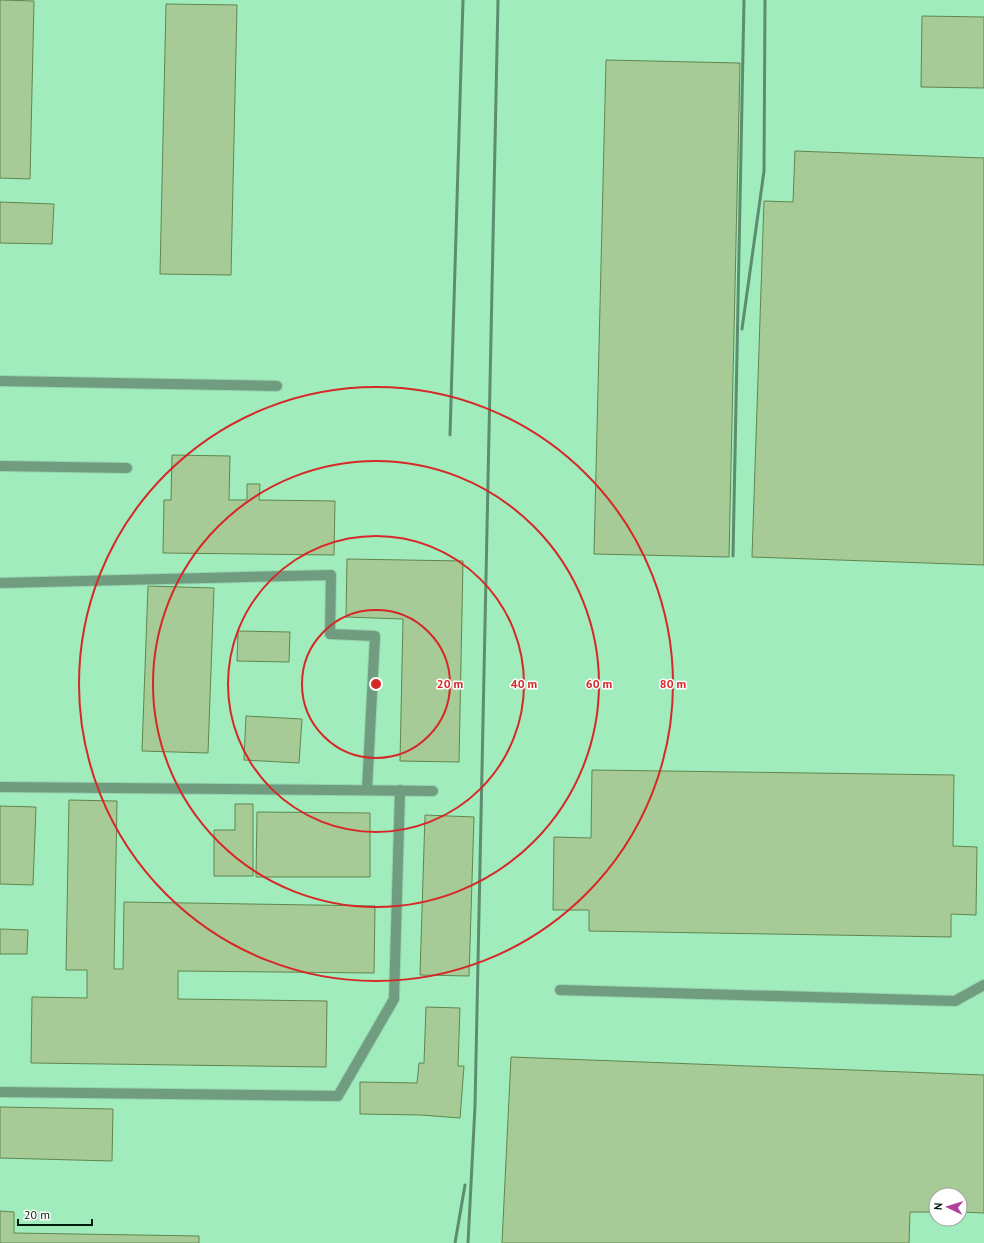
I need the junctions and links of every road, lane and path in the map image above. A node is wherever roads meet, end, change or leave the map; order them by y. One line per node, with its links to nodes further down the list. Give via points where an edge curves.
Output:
1 (0, 381): 2 (lane)
2 (276, 386)
3 (0, 466): 4 (lane)
4 (128, 468)
5 (0, 583): 7 (lane, via 331,575 330,634 375,636)
6 (0, 787): 7 (lane)
7 (367, 790): 8 (lane)
8 (400, 790): 9 (lane); 12 (lane, via 394,999 338,1096)
9 (432, 790)
10 (984, 985): 11 (lane, via 954,1001)
11 (560, 990)
12 (0, 1092)

